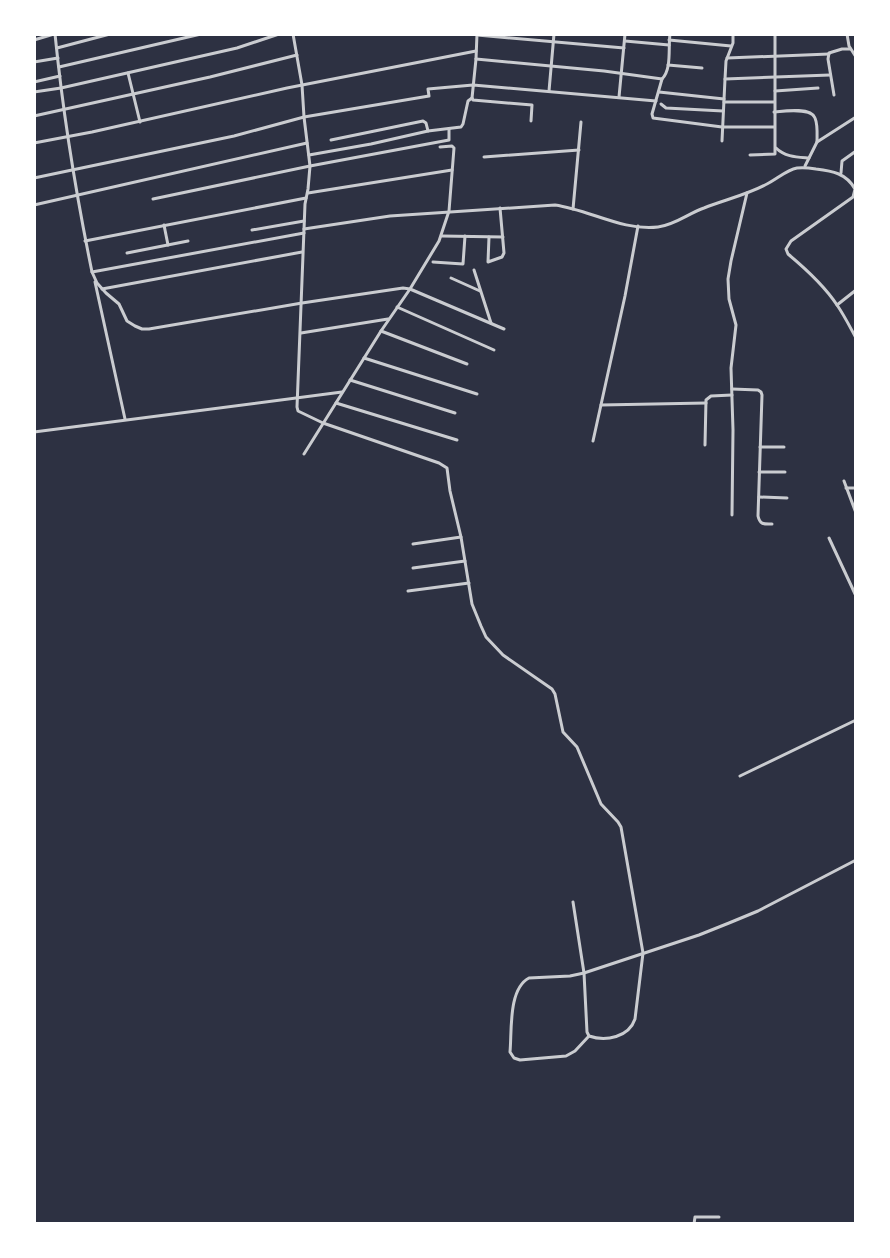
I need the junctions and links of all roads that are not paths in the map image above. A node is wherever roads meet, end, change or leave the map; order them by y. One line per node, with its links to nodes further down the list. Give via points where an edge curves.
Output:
1 (55, 34): 13 (street); 18 (street)
2 (110, 34): 18 (street)
3 (201, 34): 31 (street)
4 (279, 34): 34 (street, via 237,48)
5 (293, 34): 23 (street)
6 (554, 34): 14 (street)
7 (625, 34): 15 (street)
8 (670, 34): 16 (street)
9 (733, 34): 17 (street)
10 (775, 34): 24 (street)
11 (847, 34): 20 (street)
12 (477, 35): 14 (street); 21 (street)
13 (34, 40)
14 (554, 41): 19 (street); 32 (street)
15 (625, 41): 16 (street); 19 (street)
16 (669, 42): 17 (street); 30 (street)
17 (731, 46): 27 (street)
18 (57, 48): 26 (street)
19 (624, 48): 35 (street)
20 (850, 49): 22 (street); 25 (street)
21 (476, 51): 28 (street); 42 (street)
22 (829, 54): 24 (street); 36 (street)
23 (297, 55): 42 (street); 50 (street)
24 (775, 57): 27 (street); 38 (street)
25 (855, 57)
26 (58, 58): 29 (street); 31 (street)
27 (726, 58): 40 (street)
28 (476, 59): 32 (street); 43 (street)
29 (34, 62)
30 (668, 65): 33 (street); 39 (street)
31 (58, 67): 37 (street)
32 (551, 67): 35 (street); 46 (street)
33 (702, 68)
34 (128, 73): 44 (street); 50 (street)
35 (622, 74): 39 (street); 52 (street)
36 (830, 75): 38 (street); 51 (street)
37 (60, 76): 41 (street); 44 (street)
38 (774, 78): 40 (street); 47 (street)
39 (662, 79): 49 (street)
40 (725, 79): 55 (street)
41 (34, 82)
42 (302, 85): 62 (street); 65 (street)
43 (474, 85): 46 (street); 53 (street); 62 (street, via 428,89 429,96)
44 (62, 88): 48 (street); 58 (street)
45 (818, 88): 47 (street)
46 (549, 91): 52 (street)
47 (774, 91): 56 (street)
48 (34, 92)
49 (659, 92): 54 (street); 55 (street)
50 (133, 94): 58 (street); 65 (street)
51 (834, 95)
52 (619, 97): 54 (street)
53 (472, 98): 64 (street, via 532,105); 69 (street, via 464,124)
54 (656, 101): 67 (street, via 653,118)
55 (724, 101): 56 (street); 59 (street)
56 (774, 102): 60 (street)
57 (661, 104): 59 (street, via 666,108)
58 (65, 109): 61 (street); 71 (street)
59 (723, 111): 67 (street)
60 (774, 112): 68 (street); 74 (street, via 812,113)
61 (34, 116)
62 (304, 117): 76 (street); 87 (street)
63 (855, 117): 74 (street)
64 (531, 121)
65 (140, 122): 71 (street)
66 (581, 122): 79 (street)
67 (722, 127): 68 (street); 73 (street)
68 (774, 127): 78 (street)
69 (449, 129): 70 (street); 85 (street, via 449,140)
70 (428, 131): 72 (street, via 423,121); 81 (street)
71 (69, 137): 75 (street); 87 (street)
72 (331, 140)
73 (722, 141)
74 (817, 142): 84 (street)
75 (34, 143)
76 (307, 143): 81 (street); 92 (street)
77 (440, 147): 88 (street, via 454,148)
78 (775, 147): 82 (street, via 775,154); 84 (street, via 788,156)
79 (579, 150): 83 (street); 97 (street)
80 (855, 151): 89 (street, via 842,161)
81 (309, 155): 85 (street)
82 (750, 155)
83 (484, 157)
84 (809, 158): 86 (street)
85 (310, 166): 93 (street); 94 (street)
86 (804, 167): 89 (street); 91 (street)
87 (74, 170): 90 (street); 92 (street)
88 (452, 170): 93 (street); 98 (street)
89 (841, 173): 122 (street, via 855,189 853,197 791,241 786,249)
90 (34, 178)
91 (747, 193): 101 (street, via 667,225); 134 (street, via 728,279 736,325)
92 (78, 195): 95 (street); 108 (street)
93 (307, 196): 99 (street); 100 (street)
94 (153, 199)
95 (34, 205)
96 (500, 208): 97 (street); 98 (street); 107 (street)
97 (573, 208): 101 (street, via 615,223)
98 (449, 211): 103 (street, via 390,216); 104 (street)
99 (304, 221): 102 (street); 103 (street)
100 (164, 225): 108 (street); 110 (street)
101 (638, 226): 141 (street)
102 (252, 230)
103 (304, 231): 111 (street); 115 (street)
104 (441, 236): 105 (street); 118 (street)
105 (465, 236): 106 (street); 113 (street, via 463,264)
106 (489, 237): 107 (street); 107 (street, via 488,262 504,255)
107 (503, 237)
108 (85, 241): 115 (street)
109 (188, 241): 110 (street)
110 (168, 245): 112 (street)
111 (302, 252): 117 (street); 121 (street)
112 (127, 253)
113 (433, 262)
114 (474, 270): 120 (street)
115 (92, 272): 117 (street); 143 (street)
116 (451, 278): 120 (street)
117 (102, 289): 121 (street, via 119,304 127,321 142,329)
118 (410, 289): 121 (street); 123 (street); 125 (street)
119 (855, 290): 122 (street)
120 (480, 291): 125 (street)
121 (302, 303): 128 (street)
122 (837, 305): 129 (street)
123 (397, 307): 124 (street); 130 (street)
124 (388, 319): 127 (street); 128 (street)
125 (491, 323): 126 (street)
126 (504, 328)
127 (381, 331): 131 (street); 132 (street)
128 (301, 333): 138 (street)
129 (855, 338)
130 (494, 350)
131 (364, 358): 133 (street); 136 (street)
132 (466, 364)
133 (350, 380): 135 (street); 142 (street)
134 (732, 389): 137 (street); 149 (street, via 761,392)
135 (342, 392): 138 (street); 139 (street)
136 (477, 394)
137 (732, 395): 140 (street, via 708,397); 163 (street)
138 (298, 397): 143 (street); 144 (street, via 298,411)
139 (336, 403): 144 (street); 146 (street)
140 (706, 403): 141 (street); 148 (street)
141 (601, 405): 147 (street)
142 (455, 413)
143 (125, 419): 145 (street)
144 (323, 423): 151 (street); 165 (street, via 445,466)
145 (34, 432)
146 (456, 440)
147 (593, 441)
148 (705, 445)
149 (760, 447): 150 (street); 152 (street)
150 (784, 447)
151 (304, 454)
152 (759, 472): 153 (street); 157 (street)
153 (785, 472)
154 (844, 481): 155 (street)
155 (846, 488): 156 (street); 160 (street)
156 (855, 488)
157 (759, 497): 159 (street); 164 (street, via 759,521)
158 (855, 497): 160 (street)
159 (787, 498)
160 (850, 498): 161 (street)
161 (854, 506): 162 (street)
162 (855, 513)
163 (732, 515)
164 (772, 524)
165 (460, 537): 167 (street); 168 (street)
166 (829, 538): 172 (street)
167 (414, 544)
168 (465, 561): 169 (street); 170 (street)
169 (413, 568)
170 (469, 583): 171 (street); 177 (street, via 475,614 486,637 503,655 552,689 563,732 577,747 601,804 621,827)
171 (408, 591)
172 (855, 596)
173 (855, 720): 174 (street)
174 (740, 776)
175 (855, 860): 177 (street, via 758,911)
176 (573, 902): 178 (street)
177 (643, 953): 178 (street); 179 (street, via 632,1026 624,1034 608,1038)
178 (584, 973): 179 (street); 179 (street, via 524,980 513,1005 510,1052 520,1060 567,1056)
179 (589, 1036)
180 (719, 1217): 181 (street, via 695,1217)
181 (694, 1224)

